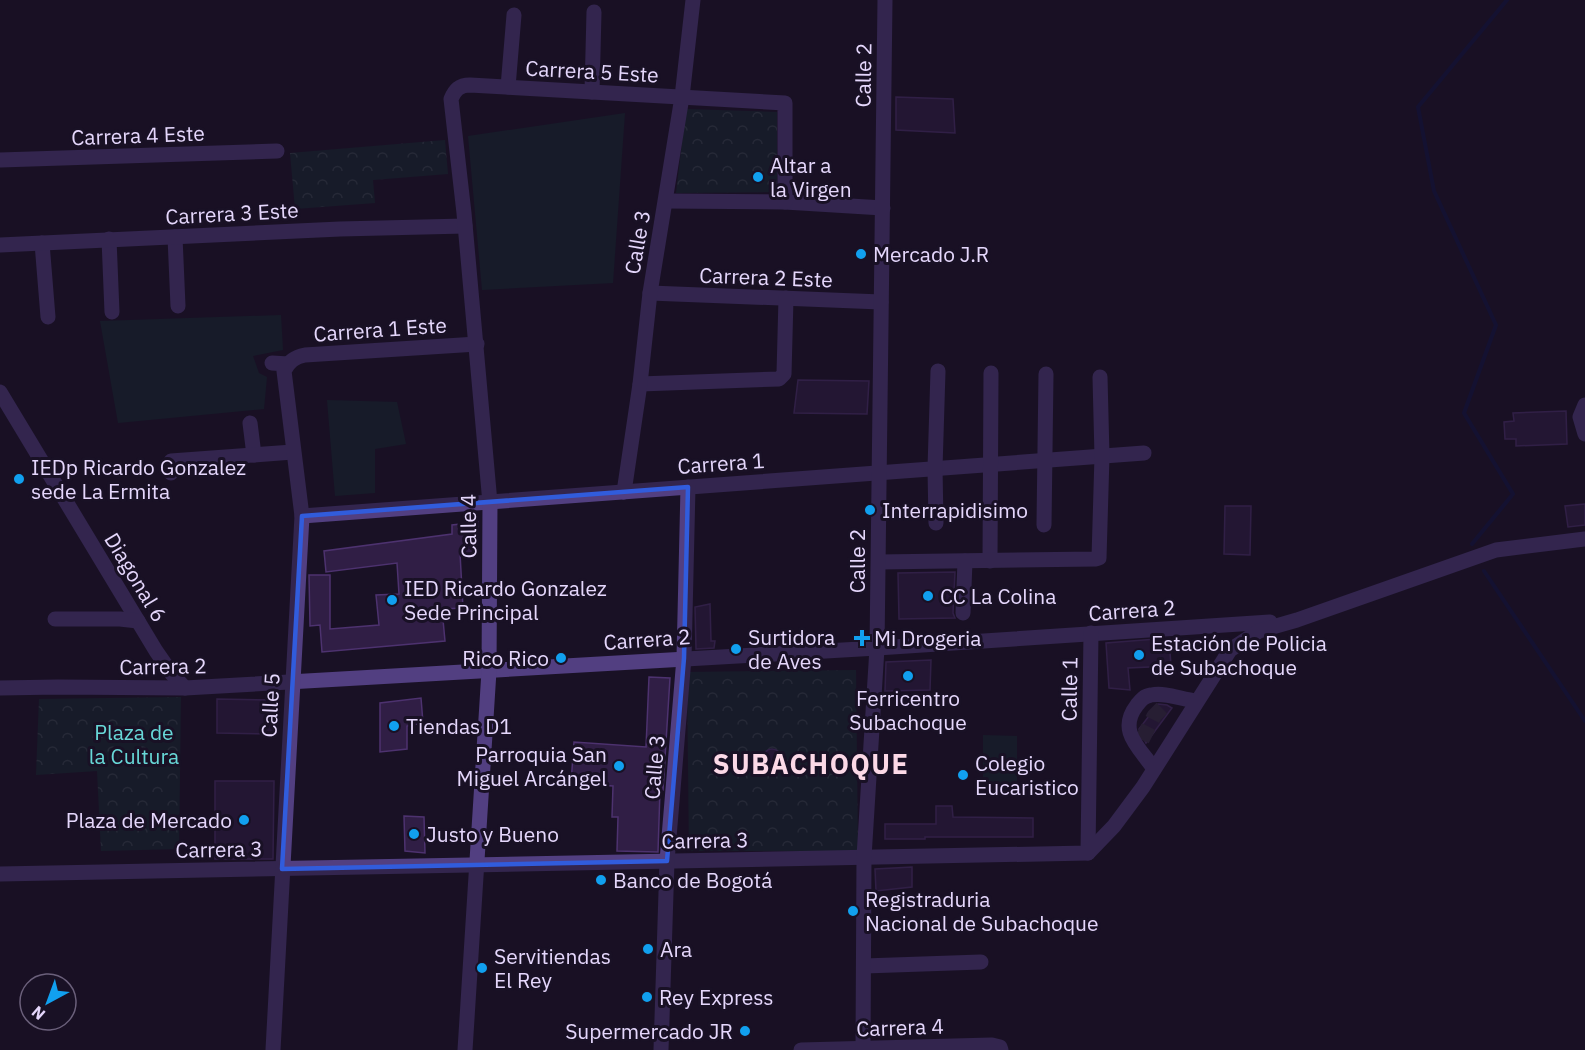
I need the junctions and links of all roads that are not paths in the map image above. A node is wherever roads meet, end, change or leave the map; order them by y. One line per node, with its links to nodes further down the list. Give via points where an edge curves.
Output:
1 (693, 0): 7 (street, Calle 3)
2 (885, 0): 13 (street, Calle 2)
3 (594, 12): 6 (street)
4 (514, 15): 5 (street)
5 (508, 87): 6 (street, Carrera 5 Este); 8 (street, Carrera 5 Este, via 464,85 454,91 451,99)
6 (592, 92): 7 (street, Carrera 5 Este)
7 (682, 97): 11 (street, Calle 3); 12 (street, Carrera 5 Este, via 785,103)
8 (456, 147): 14 (street, Calle 4)
9 (277, 151): 10 (street, Carrera 4 Este)
10 (0, 160)
11 (666, 201): 12 (street); 19 (street, Calle 3)
12 (785, 202): 13 (street)
13 (883, 208): 21 (street, Calle 2)
14 (465, 226): 15 (street, Carrera 3 Este); 25 (street, Calle 4)
15 (175, 237): 16 (street, Carrera 3 Este); 22 (street)
16 (109, 239): 17 (street, Carrera 3 Este); 23 (street)
17 (42, 243): 18 (street, Carrera 3 Este); 24 (street)
18 (0, 245)
19 (650, 293): 20 (street, Carrera 2 Este); 32 (street, Calle 3)
20 (786, 298): 21 (street, Carrera 2 Este); 32 (street, via 784,374 779,379)
21 (881, 302): 45 (street, Calle 2)
22 (178, 306)
23 (112, 312)
24 (48, 317)
25 (477, 344): 27 (street, Carrera 1 Este, via 305,355); 48 (street, Calle 4)
26 (272, 363): 27 (street)
27 (288, 364): 37 (street, Calle 5, via 284,371)
28 (938, 371): 43 (street)
29 (991, 373): 42 (street)
30 (1046, 374): 41 (street)
31 (1100, 377): 40 (street)
32 (640, 384): 47 (street, Calle 3)
33 (0, 392): 59 (street, Diagonal 6)
34 (1585, 405): 36 (street, via 1580,417)
35 (250, 423): 39 (street)
36 (1585, 434)
37 (293, 452): 39 (street); 49 (street, Calle 5)
38 (1144, 453): 40 (street, Carrera 1)
39 (254, 455): 44 (street, via 171,460)
40 (1102, 456): 41 (street, Carrera 1); 54 (street, via 1100,558)
41 (1046, 460): 42 (street, Carrera 1); 51 (street)
42 (990, 464): 43 (street, Carrera 1); 54 (street)
43 (935, 468): 45 (street, Carrera 1); 50 (street)
44 (171, 473)
45 (878, 473): 46 (street, Carrera 1); 55 (street, Calle 2)
46 (688, 487): 47 (street, Carrera 1); 64 (street, Calle 3)
47 (624, 492): 48 (street, Carrera 1)
48 (490, 503): 49 (street, Carrera 1); 65 (street, Calle 4)
49 (302, 516): 66 (street, Calle 5)
50 (936, 523)
51 (1044, 525)
52 (1585, 543): 58 (street, via 1496,550)
53 (965, 561): 54 (street); 55 (street); 56 (street)
54 (990, 561)
55 (879, 562): 62 (street, Calle 2)
56 (963, 613)
57 (55, 619): 59 (street)
58 (1297, 620): 60 (street, Carrera 2); 63 (street, via 1259,631)
59 (138, 621): 68 (street, Diagonal 6)
60 (1228, 625): 61 (street, Carrera 2); 63 (street)
61 (1091, 633): 62 (street, Carrera 2); 71 (street, Calle 1)
62 (877, 648): 64 (street, Carrera 2); 72 (street, Calle 2)
63 (1230, 650): 69 (street)
64 (684, 658): 65 (street, Carrera 2); 73 (street, Calle 3)
65 (489, 671): 66 (street, Carrera 2); 74 (street, Calle 4)
66 (292, 682): 68 (street, Carrera 2); 75 (street, Calle 5)
67 (0, 688): 68 (street, Carrera 2)
68 (185, 688)
69 (1197, 700): 70 (street); 70 (street, via 1148,695 1130,715 1127,728)
70 (1154, 769): 71 (street, via 1114,826)
71 (1088, 853): 72 (street, Carrera 3)
72 (864, 857): 73 (street, Carrera 3); 78 (street, Calle 2)
73 (667, 861): 74 (street, Carrera 3); 82 (street, Calle 3)
74 (477, 865): 75 (street, Carrera 3); 81 (street, Calle 4)
75 (282, 869): 76 (street, Carrera 3); 80 (street, Calle 5)
76 (0, 874)
77 (981, 962): 78 (street)
78 (864, 966): 84 (street, Calle 2)
79 (1000, 1048): 84 (street, Carrera 4, via 992,1045)
80 (273, 1050)
81 (465, 1050)
82 (661, 1050)
83 (801, 1050): 84 (street, Carrera 4)
84 (863, 1050)

